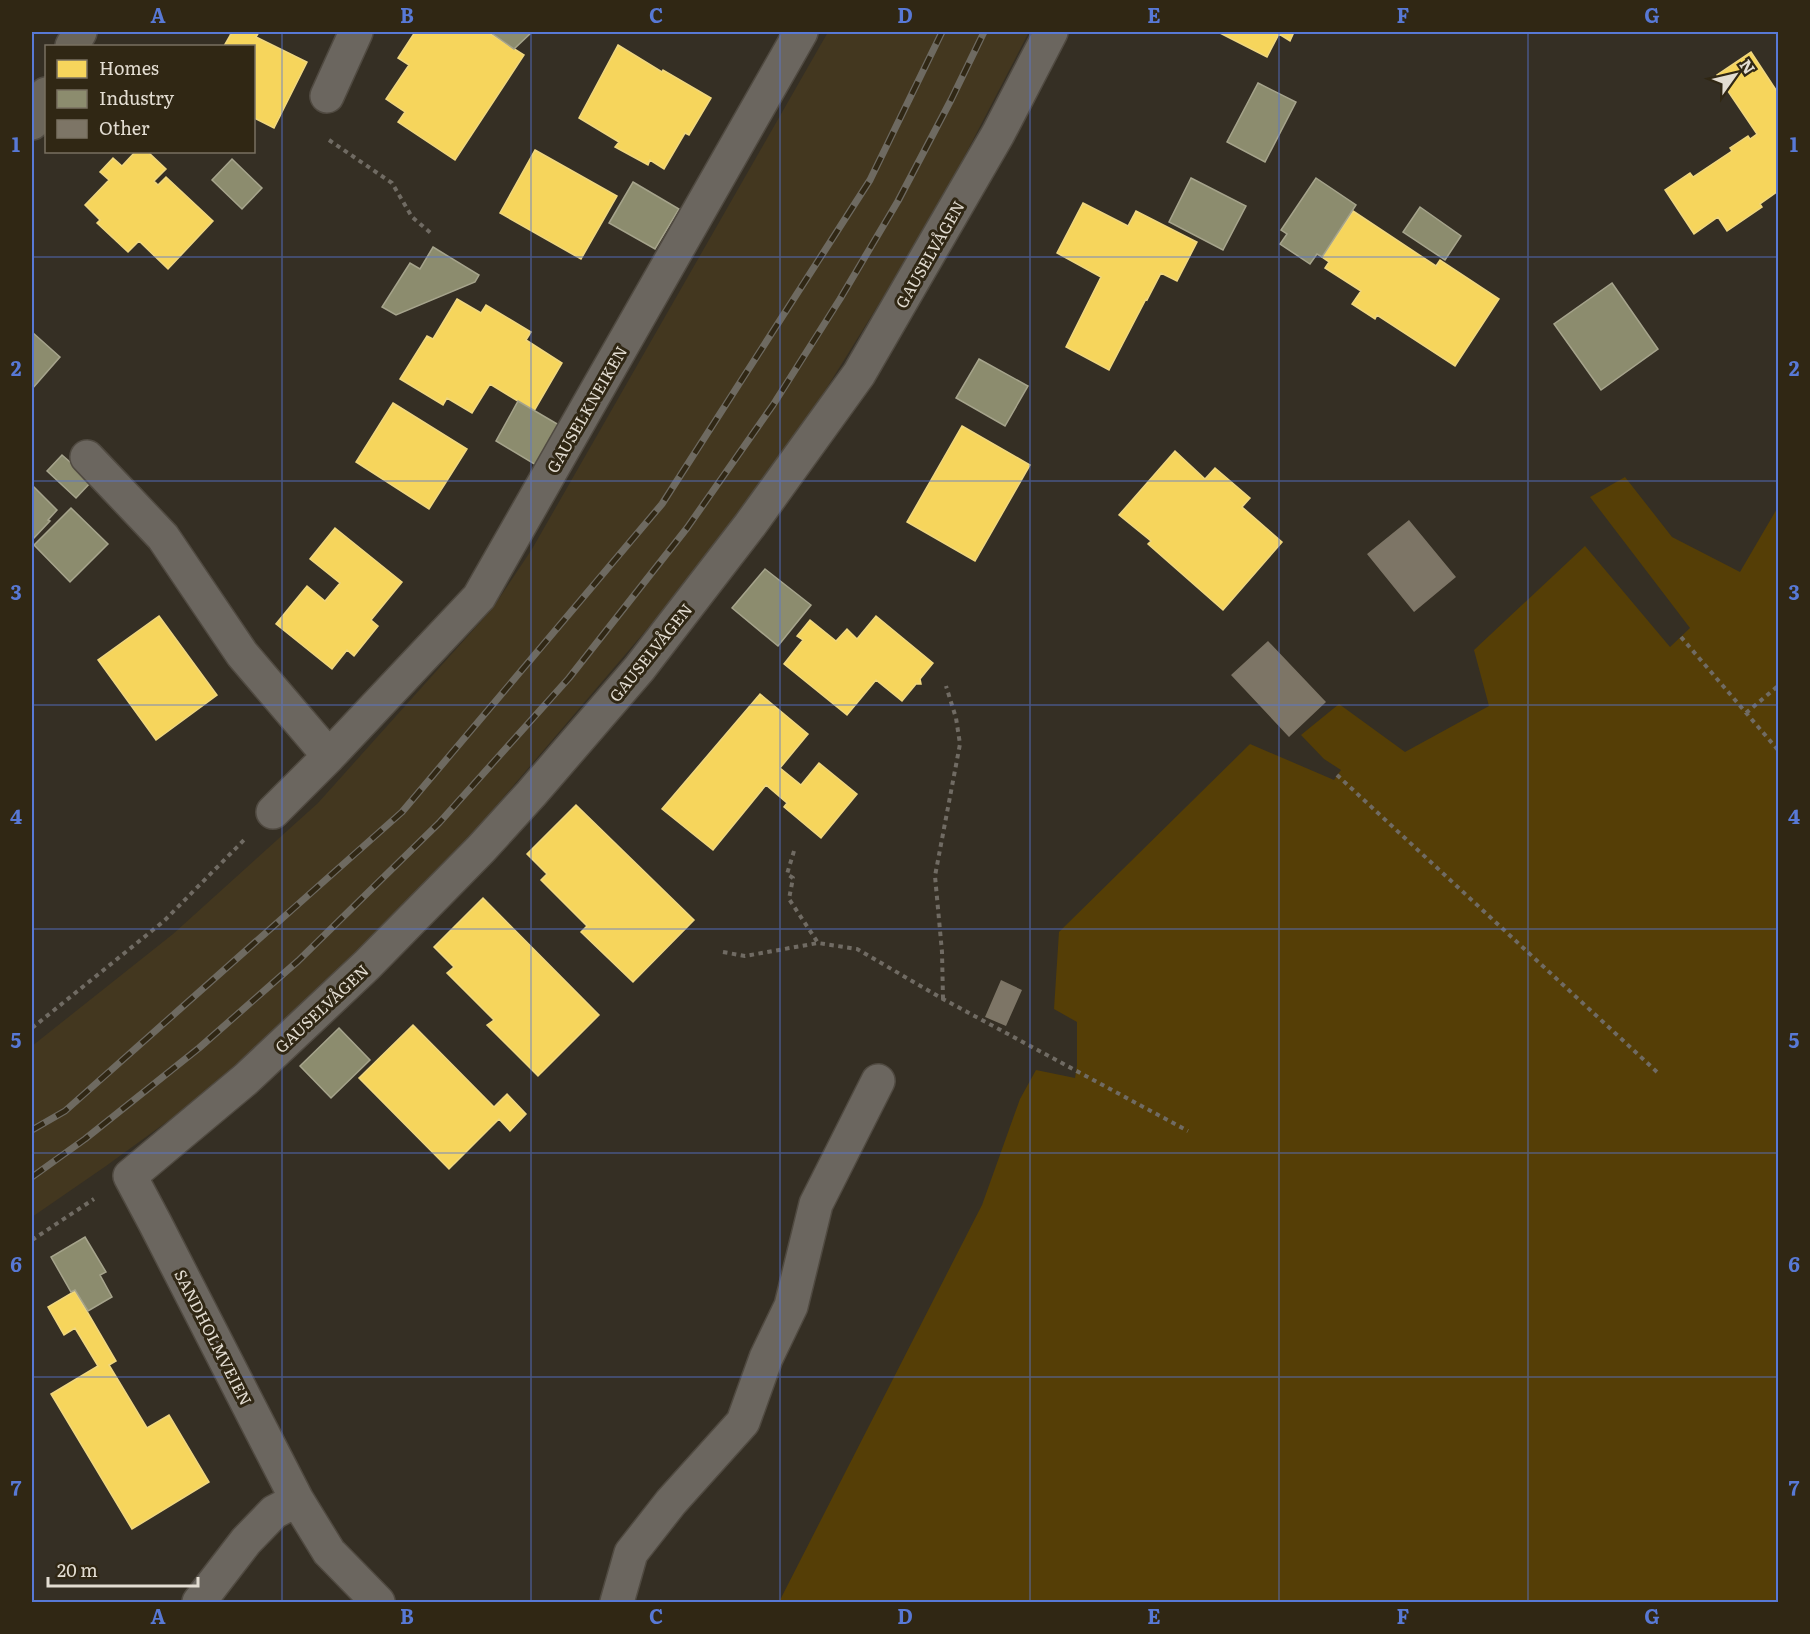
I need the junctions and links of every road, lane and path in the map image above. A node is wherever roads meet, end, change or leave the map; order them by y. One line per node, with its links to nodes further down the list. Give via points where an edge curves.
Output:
1 (356, 32): 5 (street)
2 (801, 32): 14 (street, GAUSELKNEIKEN, via 479,597)
3 (1051, 32): 25 (street, GAUSELVÅGEN, via 998,134 859,374 639,669 481,849 367,965 246,1078)
4 (45, 96): 6 (main road)
5 (327, 96): 7 (path, via 311,127 392,183 412,217)
6 (32, 123)
7 (432, 234)
8 (87, 457): 14 (street, via 163,537 242,654)
9 (1681, 637): 12 (path)
10 (946, 686): 20 (path, via 960,744 935,876)
11 (1779, 686): 12 (path)
12 (1746, 712): 13 (path)
13 (1779, 750)
14 (329, 756): 16 (street, GAUSELKNEIKEN)
15 (1337, 775): 22 (path)
16 (273, 812): 21 (path, via 164,921)
17 (794, 851): 18 (path, via 787,874 793,878 789,899)
18 (818, 943): 19 (path, via 745,956); 20 (path, via 857,949)
19 (723, 952)
20 (943, 999): 24 (path)
21 (32, 1028)
22 (1657, 1072)
23 (878, 1081): 30 (street, via 816,1204 791,1306 766,1358 743,1422 631,1553)
24 (1188, 1131)
25 (130, 1176): 26 (path); 27 (street, SANDHOLMVEIEN)
26 (32, 1240)
27 (297, 1500): 28 (street, via 274,1512); 29 (street, SANDHOLMVEIEN, via 329,1552)
28 (198, 1602)
29 (378, 1602)
30 (617, 1602)

